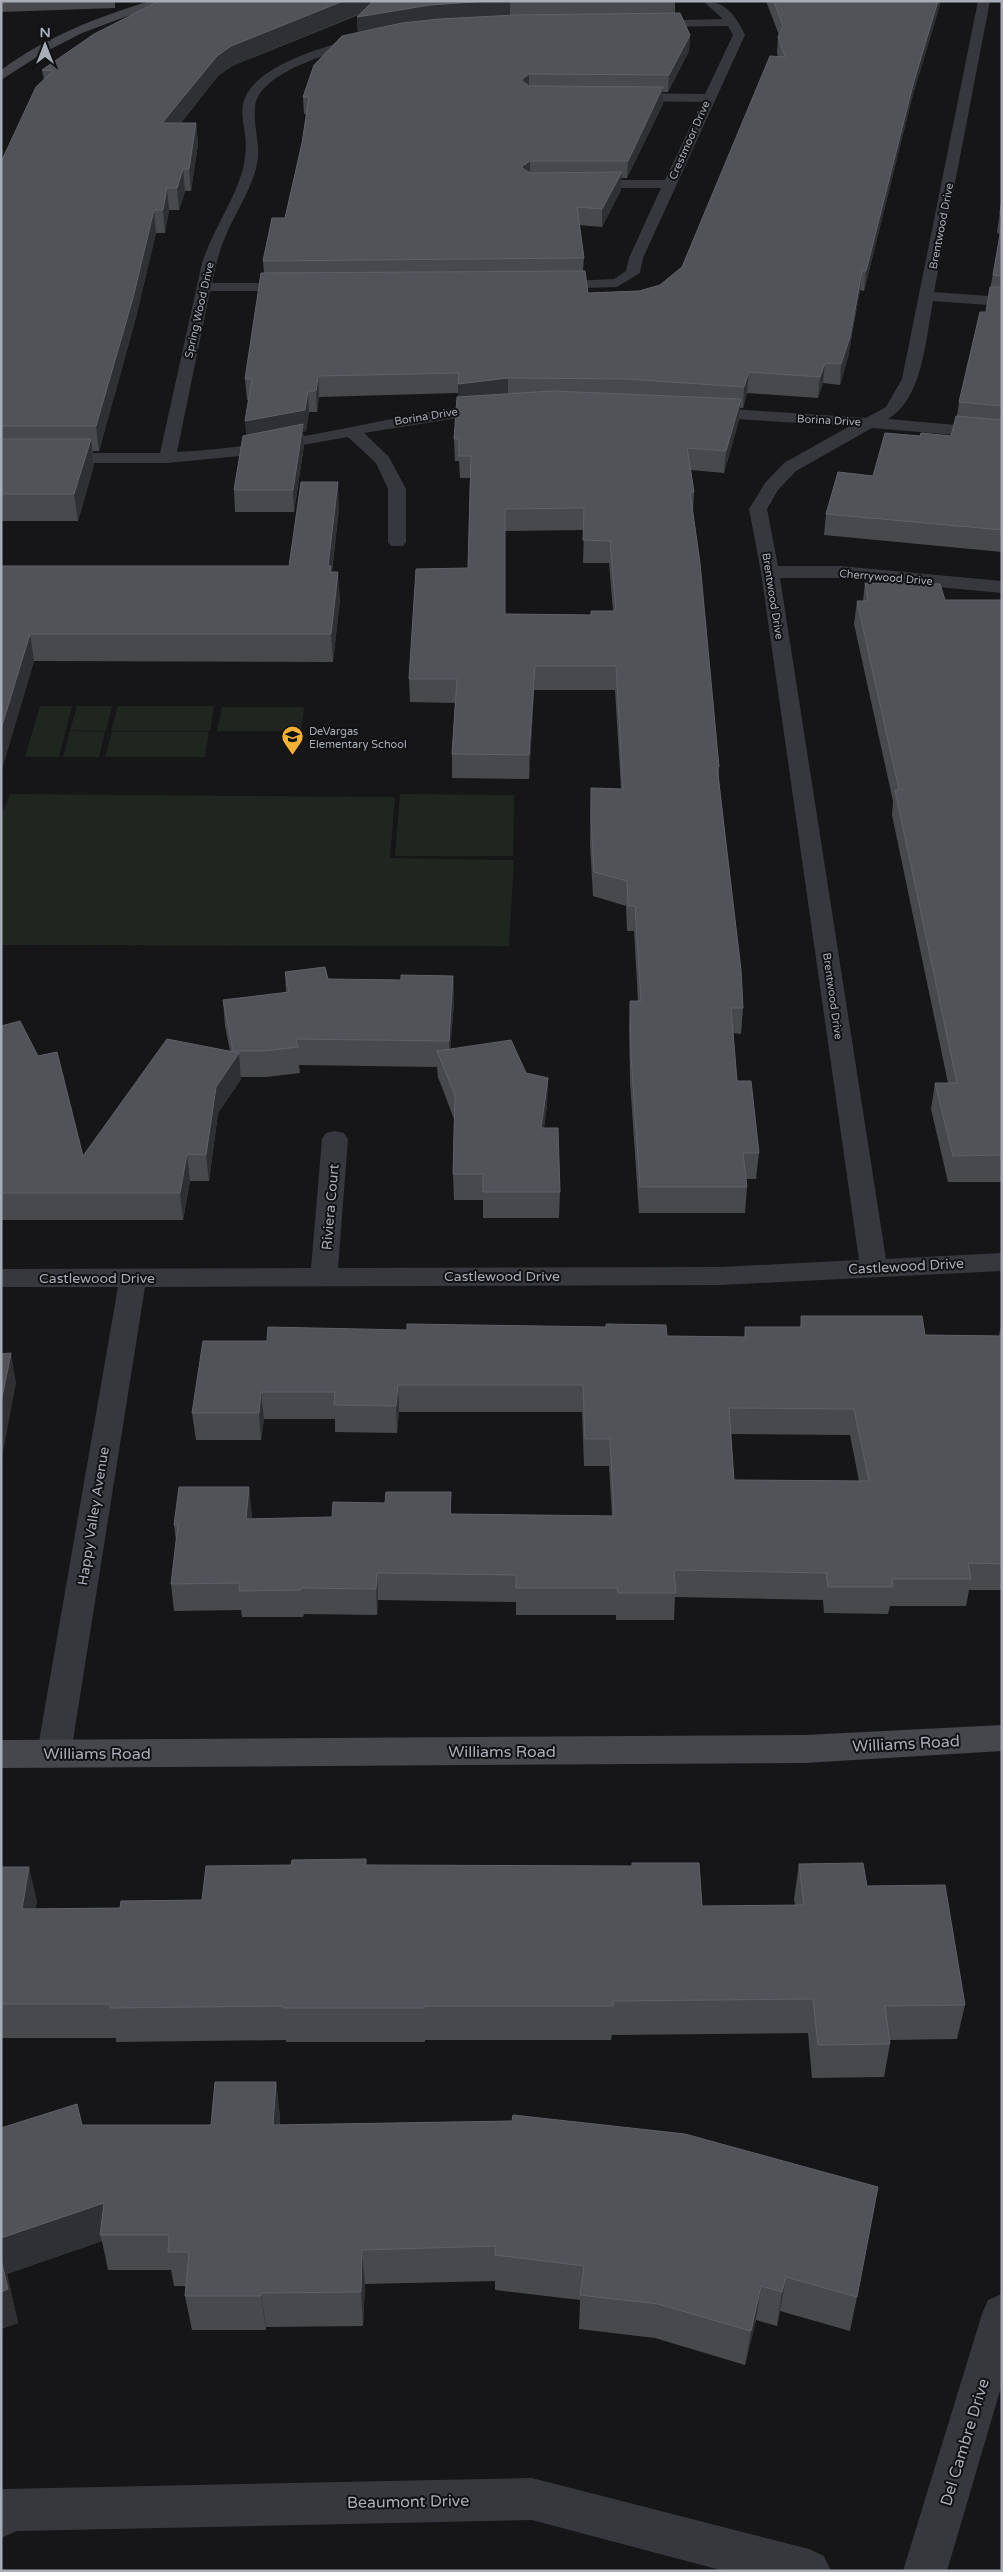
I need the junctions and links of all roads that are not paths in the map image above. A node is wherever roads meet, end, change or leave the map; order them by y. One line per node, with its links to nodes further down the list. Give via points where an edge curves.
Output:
1 (163, 1): 7 (street, via 60,37 22,59)
2 (708, 1): 4 (street)
3 (987, 14): 15 (street, Brentwood Drive)
4 (733, 22): 5 (street); 9 (street, Crestmoor Drive, via 739,35)
5 (631, 25)
6 (375, 38): 13 (street, Spring Wood Drive, via 292,64 266,81 250,100 251,161 243,189 219,234)
7 (1, 76)
8 (609, 97): 9 (street)
9 (708, 98): 11 (street, Crestmoor Drive)
10 (570, 184): 11 (street)
11 (669, 184): 12 (street, Crestmoor Drive, via 636,258 633,272 617,283)
12 (532, 286)
13 (203, 287): 14 (street); 23 (street, Spring Wood Drive)
14 (306, 287)
15 (927, 296): 16 (street); 19 (street, Brentwood Drive, via 910,380 895,407)
16 (1002, 302)
17 (508, 406): 20 (street, Borina Drive, via 408,418)
18 (684, 411): 19 (street, Borina Drive)
19 (871, 423): 21 (street, Borina Drive); 25 (street, Brentwood Drive, via 790,467 771,487 758,509)
20 (352, 431): 23 (street, Borina Drive, via 240,451); 24 (street, via 382,461 397,489)
21 (1002, 434)
22 (1, 458): 23 (street, Borina Drive)
23 (167, 458)
24 (397, 542)
25 (770, 572): 26 (street, Cherrywood Drive, via 840,572); 29 (street, Brentwood Drive)
26 (1002, 587)
27 (336, 1139): 30 (street, Riviera Court)
28 (1002, 1262): 29 (street, Castlewood Drive)
29 (874, 1267): 30 (street, Castlewood Drive, via 721,1276)
30 (324, 1276): 32 (street, Castlewood Drive)
31 (1, 1278): 32 (street, Castlewood Drive)
32 (133, 1278): 34 (street, Happy Valley Avenue)
33 (1002, 1738): 34 (street, Williams Road, via 805,1750)
34 (54, 1753): 35 (street, Williams Road)
35 (1, 1754)
36 (1002, 2314): 39 (street, Del Cambre Drive)
37 (1, 2517): 38 (street, Beaumont Drive, via 5,2510 532,2499)
38 (809, 2571)
39 (925, 2571)

